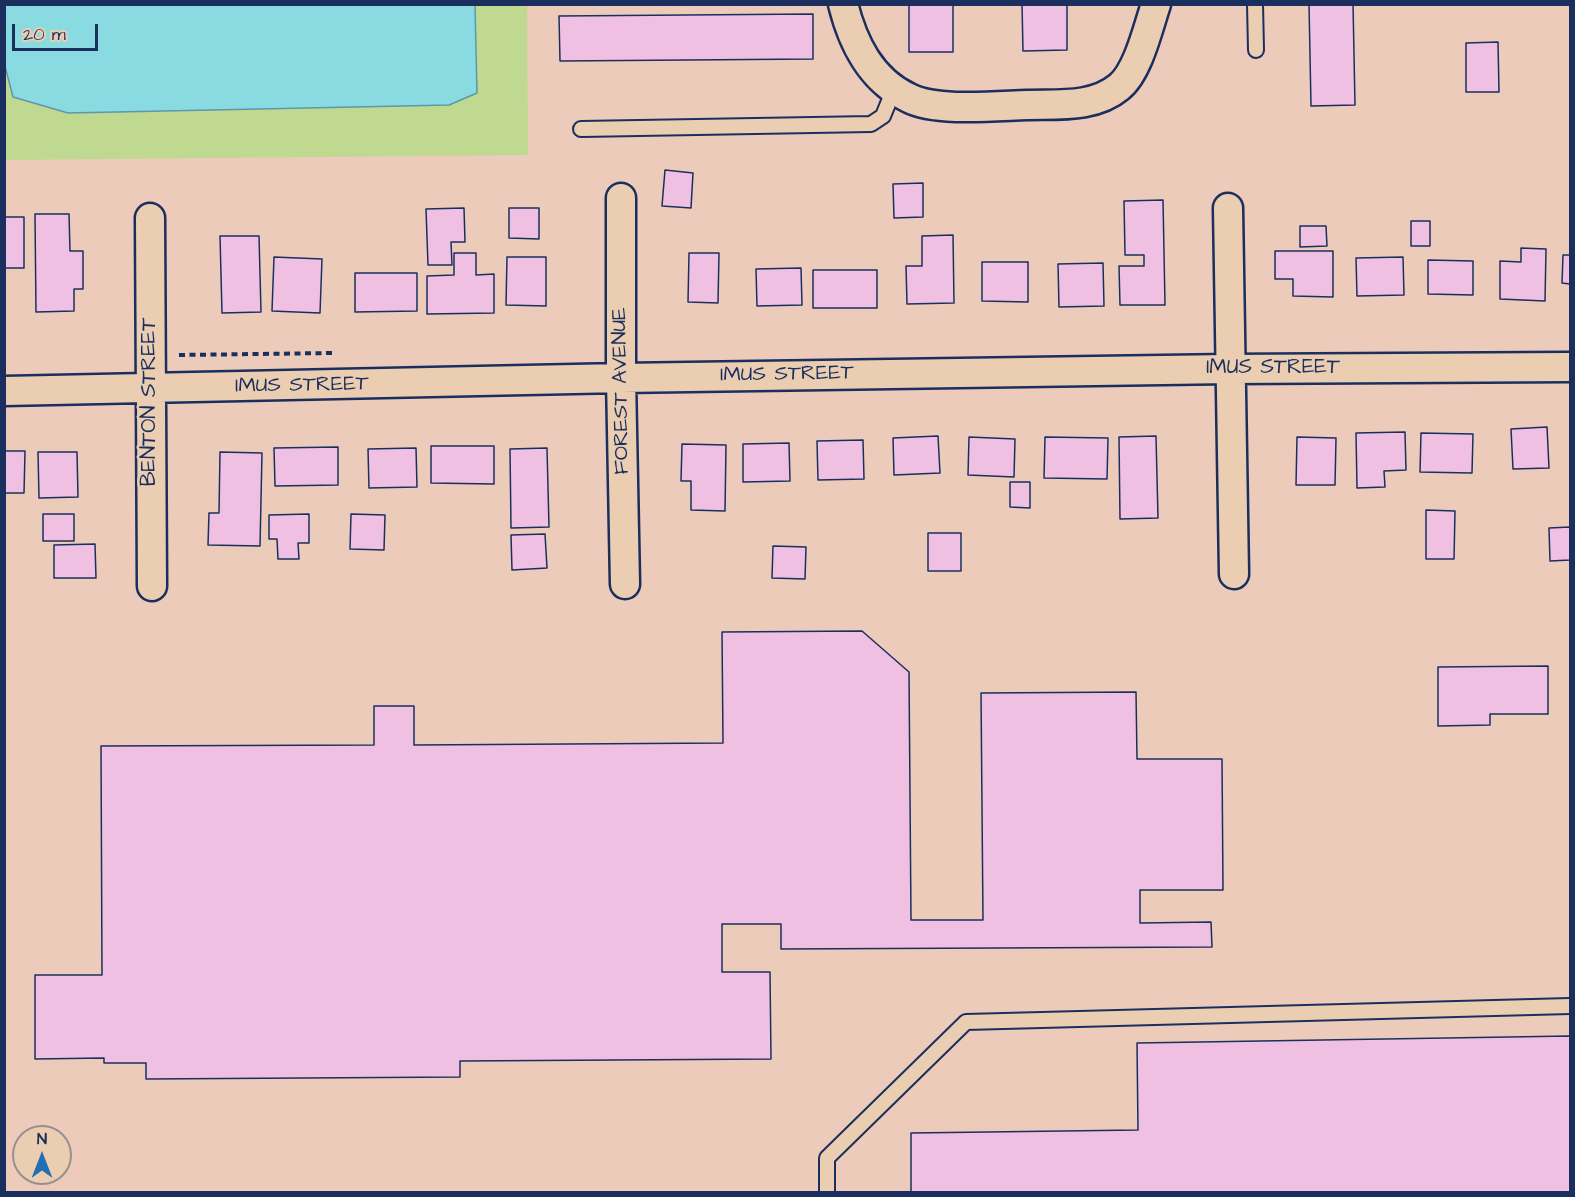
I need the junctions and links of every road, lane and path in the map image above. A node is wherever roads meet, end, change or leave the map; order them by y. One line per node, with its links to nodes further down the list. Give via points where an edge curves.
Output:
1 (843, 4): 5 (street, via 856,45 868,64)
2 (1156, 4): 5 (street, via 1134,66 1121,86 1104,97 1076,104 943,106 910,99)
3 (1255, 4): 4 (lane)
4 (1256, 50)
5 (894, 89): 6 (lane, via 883,116 871,124)
6 (581, 129)
7 (621, 198): 12 (street, FOREST AVENUE)
8 (1228, 208): 11 (street)
9 (150, 218): 13 (street, BENTON STREET)
10 (1570, 367): 11 (street, IMUS STREET)
11 (1230, 369): 12 (street, IMUS STREET); 15 (street)
12 (621, 378): 13 (street, IMUS STREET); 16 (street, FOREST AVENUE)
13 (151, 390): 14 (street, IMUS STREET); 17 (street, BENTON STREET)
14 (4, 392)
15 (1234, 574)
16 (625, 584)
17 (152, 586)
18 (1570, 1006): 19 (lane, via 966,1022 827,1158)
19 (827, 1192)

